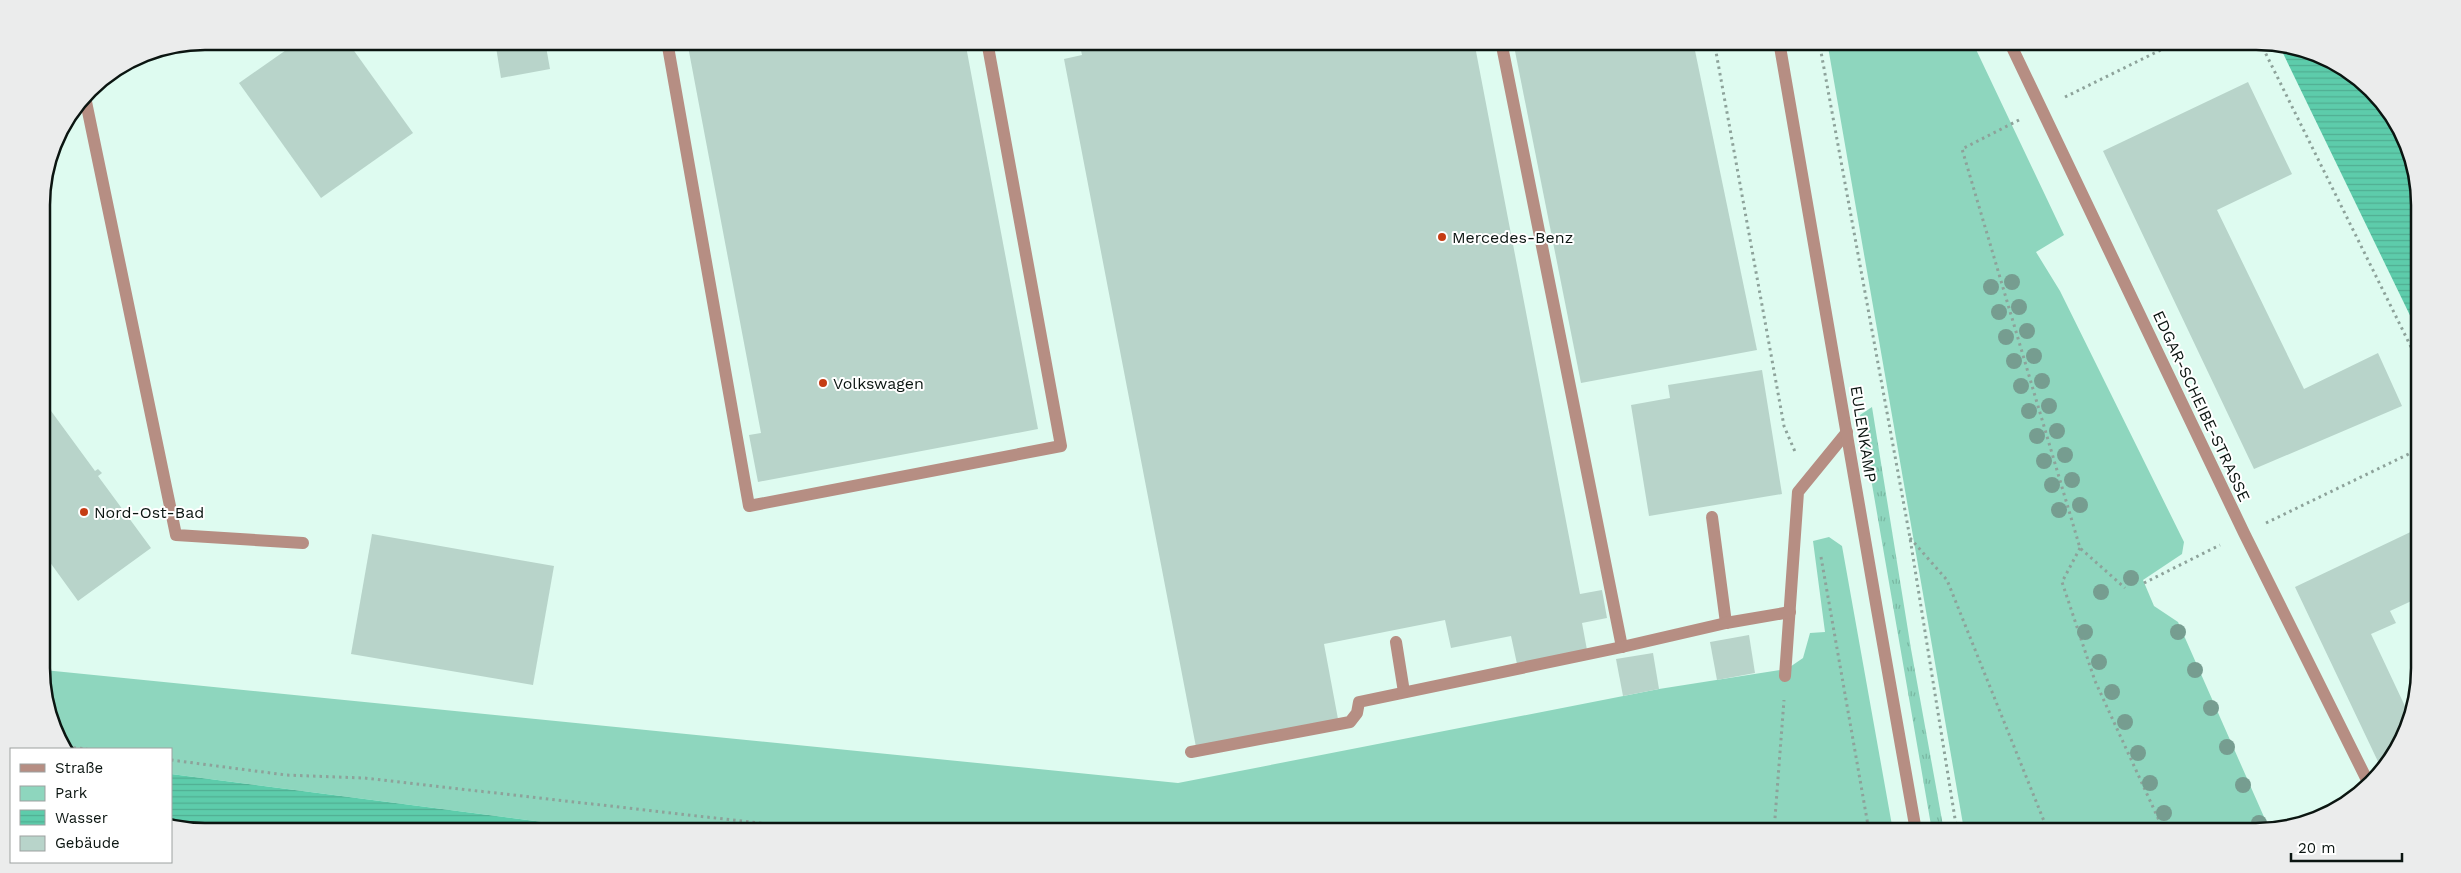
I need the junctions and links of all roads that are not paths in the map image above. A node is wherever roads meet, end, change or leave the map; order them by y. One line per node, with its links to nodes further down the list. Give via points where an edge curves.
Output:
1 (669, 50): 2 (street, via 749,506 1061,446)
2 (988, 50)
3 (1503, 50): 13 (street)
4 (1781, 50): 7 (street, EULENKAMP)
5 (2013, 50): 17 (street, EDGAR-SCHEIBE-STRASSE, via 2244,533)
6 (87, 105): 9 (street, via 176,535)
7 (1848, 432): 10 (street, via 1798,492); 18 (street, EULENKAMP, via 1865,548)
8 (1712, 517): 11 (street)
9 (303, 543)
10 (1790, 612): 11 (street); 14 (street)
11 (1726, 623): 13 (street)
12 (1396, 642): 15 (street)
13 (1622, 647): 15 (street)
14 (1785, 676)
15 (1404, 692): 16 (street, via 1359,702 1357,713 1350,722)
16 (1191, 752)
17 (2366, 778)
18 (1914, 823)

